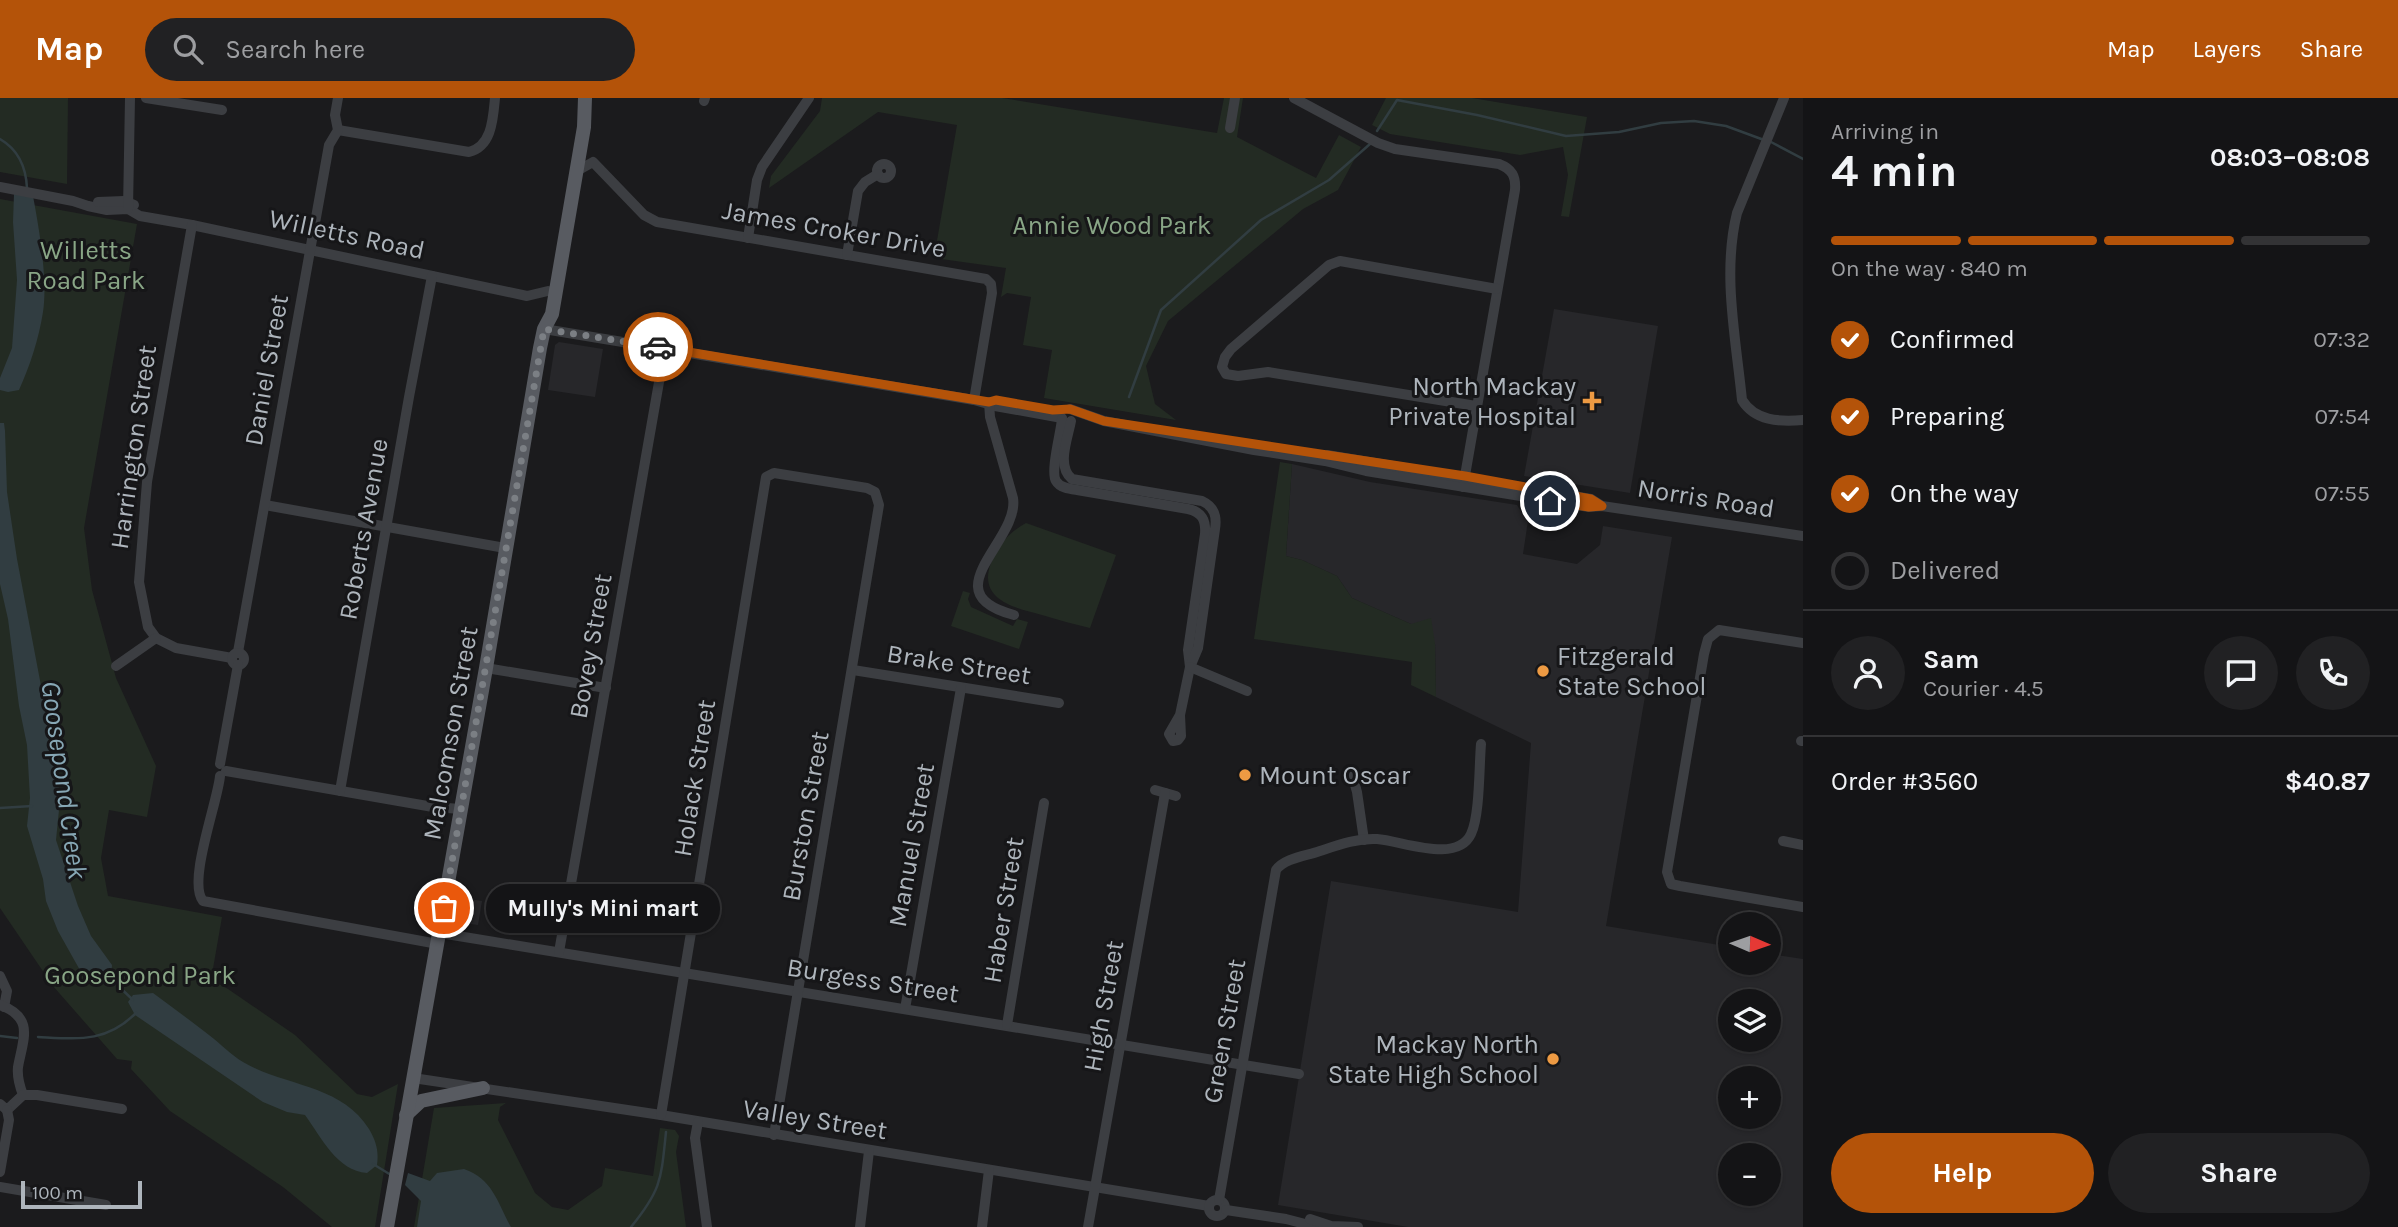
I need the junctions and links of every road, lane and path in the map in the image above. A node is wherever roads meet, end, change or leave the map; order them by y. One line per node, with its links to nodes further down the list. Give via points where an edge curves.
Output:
1 (130, 98): 16 (street)
2 (146, 98): 10 (street)
3 (338, 98): 12 (street, Daniel Street)
4 (495, 98): 12 (street, via 487,139 469,152)
5 (809, 98): 18 (street, via 762,167)
6 (1235, 98): 11 (street)
7 (1294, 98): 22 (street, via 1387,146 1499,164 1512,172 1515,190)
8 (1784, 98): 30 (street, via 1737,213 1732,232 1731,292 1742,400 1749,411 1765,419)
9 (584, 104): 13 (main road, Malcomson Street); 23 (main road, Malcomson Street)
10 (222, 110)
11 (1230, 128)
12 (338, 130): 19 (street, Daniel Street, via 329,145)
13 (577, 171): 18 (street, James Croker Drive, via 593,162 644,215 657,222); 24 (main road, Malcomson Street, via 552,314)
14 (878, 174): 20 (street, via 858,191)
15 (0, 187): 16 (street, Willetts Road)
16 (129, 206): 17 (street, Willetts Road)
17 (192, 225): 19 (street, Willetts Road); 38 (street, Harrington Street, via 141,532 139,582 148,627)
18 (748, 238): 20 (street, James Croker Drive)
19 (310, 250): 21 (street, Willetts Road); 33 (street, Daniel Street)
20 (847, 255): 26 (street, James Croker Drive, via 988,280 992,293)
21 (432, 276): 23 (street, Willetts Road, via 527,296); 34 (street, Roberts Avenue)
22 (1497, 289): 28 (street); 28 (street, via 1340,261 1329,265 1231,349 1222,366 1226,374 1238,376 1268,372)
23 (548, 291): 24 (main road, Malcomson Street)
24 (544, 329): 25 (street, Norris Road); 36 (main road, Malcomson Street)
25 (665, 348): 26 (street, Norris Road); 45 (street, Bovey Street)
26 (974, 400): 27 (street, Norris Road)
27 (989, 402): 29 (street, Norris Road); 37 (street, via 1014,509 986,561 979,596)
28 (1476, 406): 31 (street)
29 (1067, 416): 31 (street, Norris Road); 42 (street, via 1056,481 1189,504 1210,522 1188,650)
30 (1803, 420)
31 (1464, 482): 35 (street, Norris Road)
32 (763, 488): 44 (street, Burston Street, via 766,477 774,473 876,492 879,505); 64 (street, Holack Street)
33 (265, 505): 34 (street); 40 (street, Daniel Street)
34 (387, 527): 36 (street); 53 (street, Roberts Avenue)
35 (1803, 536)
36 (505, 548): 43 (main road, Malcomson Street)
37 (1014, 615)
38 (156, 638): 40 (street, via 176,648); 41 (street)
39 (1803, 643): 61 (street, via 1719,629 1708,639 1667,872 1671,884)
40 (236, 658): 51 (street, Daniel Street)
41 (116, 666)
42 (1190, 667): 47 (street); 49 (street)
43 (486, 668): 45 (street); 56 (main road, Malcomson Street)
44 (853, 670): 46 (street, Brake Street); 66 (street, Burston Street)
45 (606, 688): 63 (street, Bovey Street)
46 (961, 688): 48 (street, Brake Street); 68 (street, Manuel Street)
47 (1247, 691)
48 (1059, 703)
49 (1180, 715)
50 (1481, 744): 57 (street, via 1474,823 1460,847 1450,850)
51 (222, 770): 53 (street); 60 (street, Daniel Street, via 199,878 198,890)
52 (1351, 771): 57 (street)
53 (340, 791): 56 (street)
54 (1165, 793): 70 (street, High Street)
55 (1044, 803): 69 (street, Haber Street)
56 (461, 809): 62 (main road, Malcomson Street)
57 (1364, 840): 71 (street, Green Street, via 1285,863 1276,870)
58 (1783, 841): 59 (street)
59 (1803, 845)
60 (204, 901): 62 (street, Burgess Street)
61 (1803, 907)
62 (439, 939): 63 (street, Burgess Street); 73 (main road, Malcomson Street)
63 (559, 952): 64 (street, Burgess Street)
64 (686, 972): 66 (street, Burgess Street); 79 (street, Holack Street)
65 (0, 976): 67 (street, via 7,991)
66 (799, 991): 68 (street, Burgess Street); 81 (street, Burston Street)
67 (2, 1006): 75 (street, via 23,1024 25,1042 18,1068)
68 (905, 1009): 69 (street, Burgess Street)
69 (1007, 1025): 70 (street, Burgess Street)
70 (1119, 1044): 71 (street, Burgess Street); 86 (street, High Street)
71 (1241, 1064): 72 (street, Burgess Street); 88 (street, Green Street)
72 (1299, 1074)
73 (413, 1078): 74 (street, Valley Street); 78 (main road, Malcomson Street)
74 (483, 1088): 78 (main road, via 421,1101); 79 (street, Valley Street)
75 (23, 1095): 76 (street); 77 (street)
76 (4, 1107): 84 (street, via 9,1120)
77 (122, 1109)
78 (406, 1115): 90 (main road, Malcomson Street)
79 (661, 1115): 80 (street, Valley Street)
80 (698, 1122): 81 (street, Valley Street); 91 (street, via 695,1138)
81 (774, 1135): 82 (street, Valley Street)
82 (869, 1151): 83 (street, Valley Street); 92 (street)
83 (989, 1170): 86 (street, Valley Street); 93 (street)
84 (0, 1172)
85 (0, 1186): 87 (street)
86 (1095, 1188): 88 (street, Valley Street); 94 (street, High Street)
87 (106, 1205)
88 (1217, 1212): 89 (street, Valley Street, via 1308,1219)
89 (1327, 1226): 95 (street, Valley Street)
90 (387, 1227)
91 (707, 1227)
92 (860, 1227)
93 (982, 1227)
94 (1088, 1227)
95 (1358, 1227)

